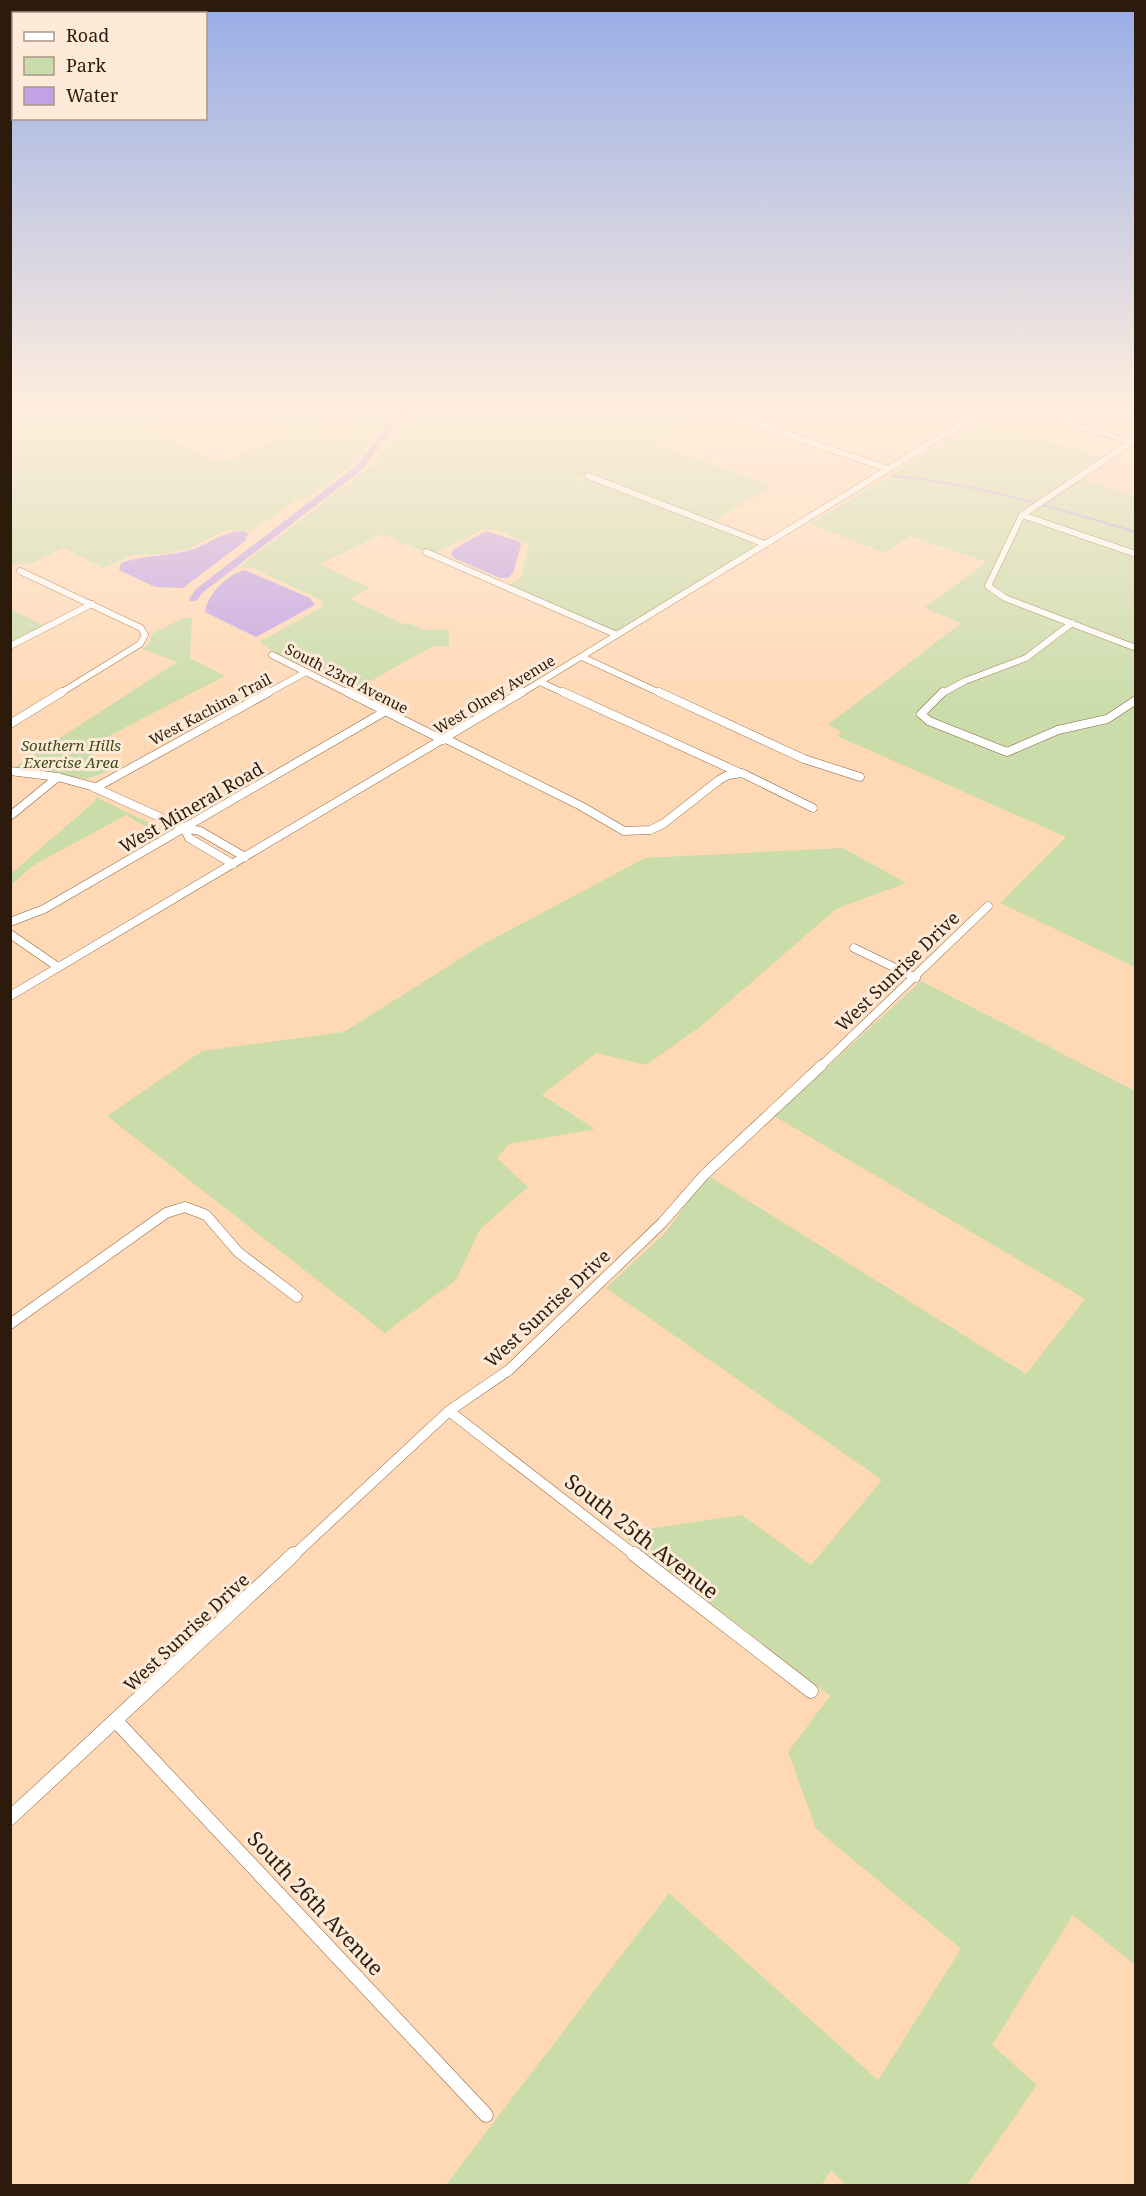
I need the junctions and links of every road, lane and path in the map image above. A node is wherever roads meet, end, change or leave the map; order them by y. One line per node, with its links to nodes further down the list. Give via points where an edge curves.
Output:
1 (678, 510): 5 (street)
2 (820, 510): 5 (street, West Olney Avenue)
3 (1029, 510): 4 (street)
4 (1022, 515): 7 (street); 10 (street, via 988,586 1005,598)
5 (765, 544): 11 (street, West Olney Avenue)
6 (426, 552): 11 (street)
7 (1136, 554)
8 (20, 570): 9 (street)
9 (92, 604): 12 (street); 20 (street, via 141,628 146,635 140,644)
10 (1072, 623): 13 (street); 18 (street, via 1020,661 948,690 921,714 929,721 1007,752 1058,730 1107,721)
11 (617, 635): 15 (street, West Olney Avenue)
12 (10, 646)
13 (1136, 648)
14 (272, 655): 16 (street, South 23rd Avenue)
15 (582, 657): 17 (street, West Olney Avenue); 25 (street, via 804,759)
16 (306, 672): 19 (street, South 23rd Avenue); 26 (street, West Kachina Trail)
17 (540, 682): 21 (street, West Olney Avenue); 23 (street)
18 (1136, 700)
19 (384, 712): 21 (street, South 23rd Avenue); 29 (street, West Mineral Road)
20 (10, 724)
21 (444, 740): 23 (street, South 23rd Avenue, via 624,831 650,830 663,824 719,780); 32 (street, West Olney Avenue)
22 (10, 771): 24 (street)
23 (742, 773): 27 (street)
24 (58, 777): 26 (street); 28 (street)
25 (860, 777)
26 (95, 788): 29 (street)
27 (813, 808)
28 (10, 816)
29 (184, 828): 30 (street); 31 (street, via 189,838); 35 (street, West Mineral Road, via 44,909)
30 (214, 839): 31 (street); 32 (street)
31 (203, 846): 33 (street)
32 (245, 857): 33 (street, West Olney Avenue)
33 (233, 864): 38 (street, West Olney Avenue)
34 (988, 906): 39 (street, West Sunrise Drive)
35 (10, 922)
36 (10, 934): 38 (street)
37 (854, 948): 39 (street)
38 (58, 967): 40 (street, West Olney Avenue)
39 (916, 978): 43 (street, West Sunrise Drive, via 704,1175 662,1223 509,1370)
40 (10, 996)
41 (297, 1297): 42 (street, via 238,1252 206,1215 185,1207 166,1213)
42 (10, 1324)
43 (449, 1411): 44 (street, South 25th Avenue); 45 (street, West Sunrise Drive)
44 (811, 1692)
45 (115, 1720): 46 (street, West Sunrise Drive); 47 (street, South 26th Avenue)
46 (10, 1818)
47 (486, 2115)

